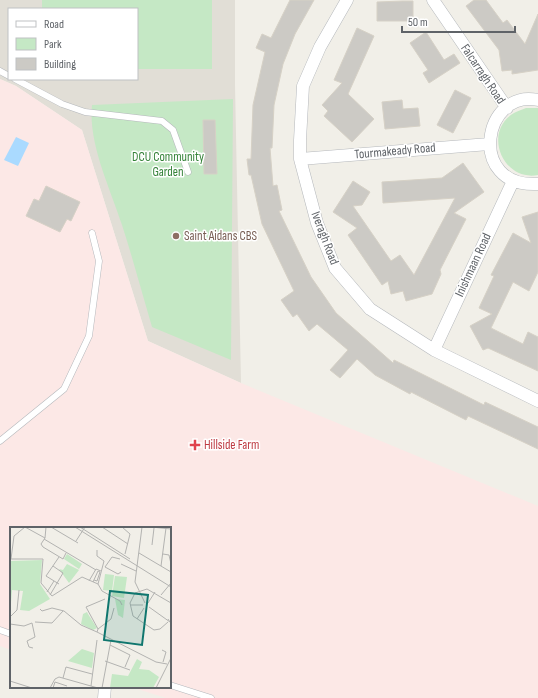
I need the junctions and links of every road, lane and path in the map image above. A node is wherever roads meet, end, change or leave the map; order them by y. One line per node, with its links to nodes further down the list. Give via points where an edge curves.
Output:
1 (347, 0): 7 (street, Iveragh Road, via 320,48 303,86)
2 (433, 0): 5 (street, Falcarragh Road)
3 (18, 80): 8 (lane, via 62,104 86,112 162,121 173,130)
4 (538, 100): 5 (street, via 520,101)
5 (507, 108): 6 (street, via 497,118 491,130)
6 (489, 144): 7 (street, Tourmakeady Road); 9 (street, via 496,166)
7 (300, 159): 12 (street, Iveragh Road, via 317,224 335,268 370,309)
8 (188, 172)
9 (513, 181): 10 (street, via 527,185); 12 (street, Inishmaan Road)
10 (538, 184)
11 (92, 233): 14 (lane, via 99,261 89,336 64,389)
12 (434, 350): 13 (street, Iveragh Road)
13 (538, 401)
14 (0, 441)
15 (0, 630): 16 (lane)
16 (10, 634)
17 (171, 685): 20 (lane)
18 (105, 688): 19 (street)
19 (104, 698)
20 (211, 698)

